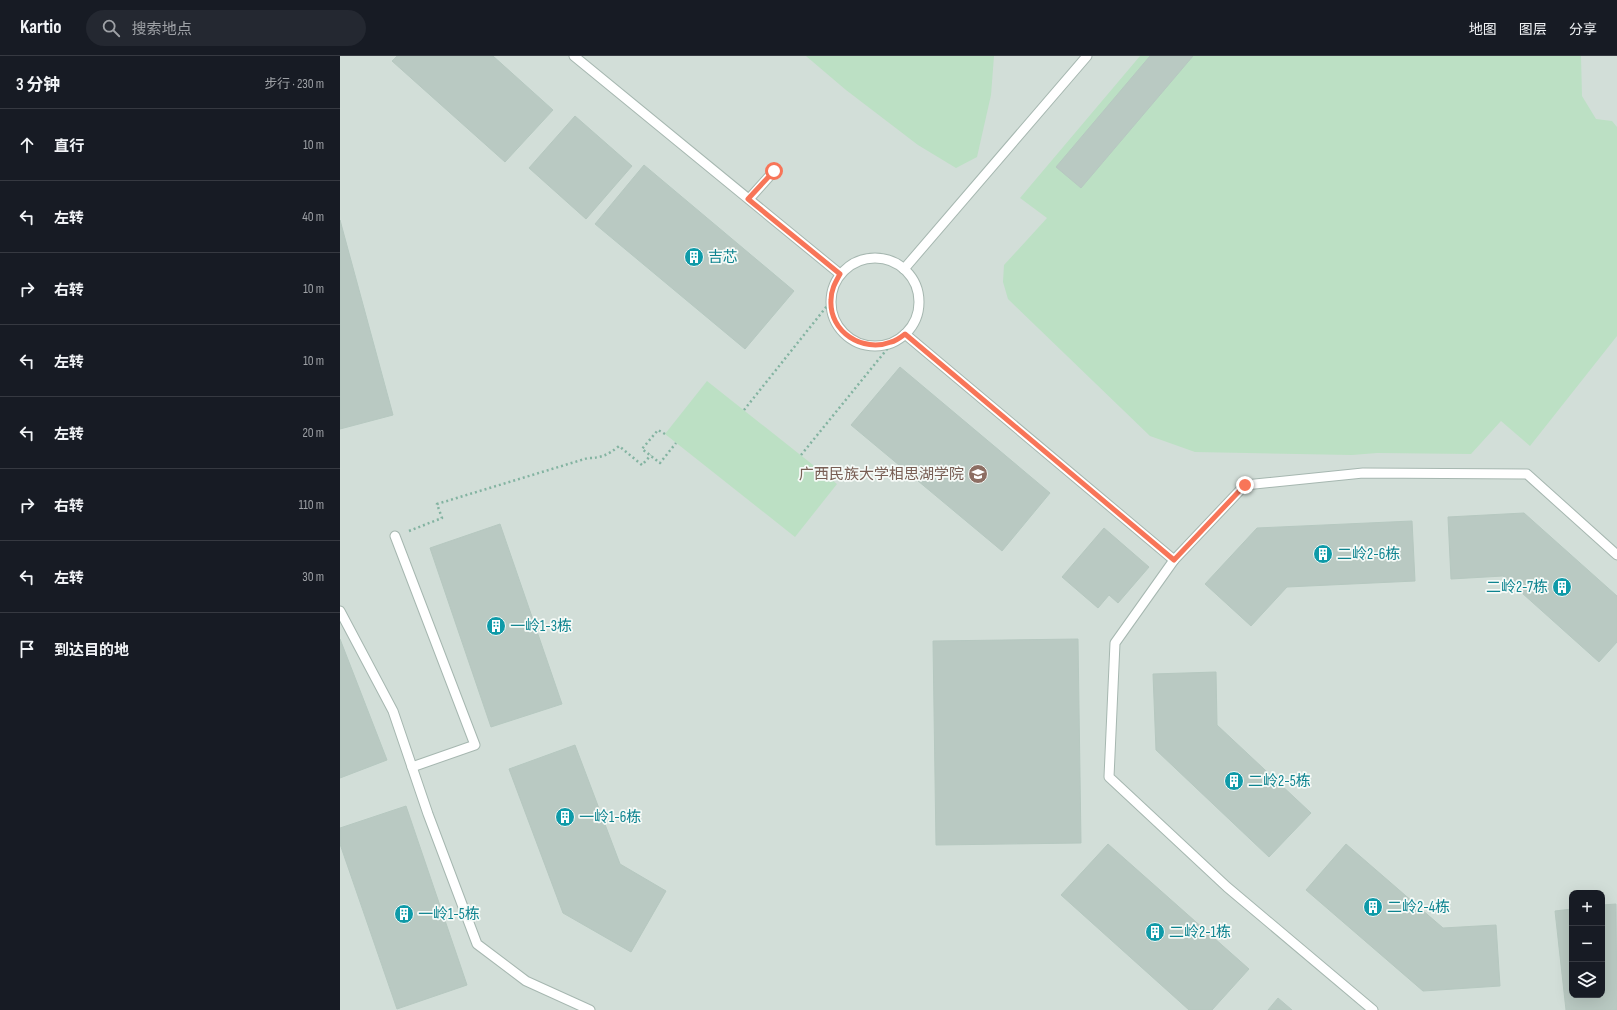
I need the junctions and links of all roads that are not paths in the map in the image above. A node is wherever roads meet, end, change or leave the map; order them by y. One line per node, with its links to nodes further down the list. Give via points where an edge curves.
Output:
1 (574, 56): 4 (lane)
2 (1087, 56): 5 (lane)
3 (774, 171): 4 (lane)
4 (748, 199): 6 (lane)
5 (904, 269): 6 (lane, via 892,261 871,258 851,265); 7 (lane, via 913,280 918,294 919,309 914,323)
6 (840, 274): 7 (lane, via 833,287 833,315 840,328 850,338 863,344 878,346 892,342)
7 (905, 334): 10 (lane)
8 (395, 536): 12 (lane, via 475,745)
9 (1617, 555): 10 (lane, via 1527,474 1363,473 1245,485)
10 (1174, 560): 14 (lane, via 1115,643 1109,777 1227,887)
11 (340, 611): 12 (lane, via 393,711)
12 (412, 768): 13 (lane, via 477,944 526,981)
13 (590, 1010)
14 (1373, 1010)

